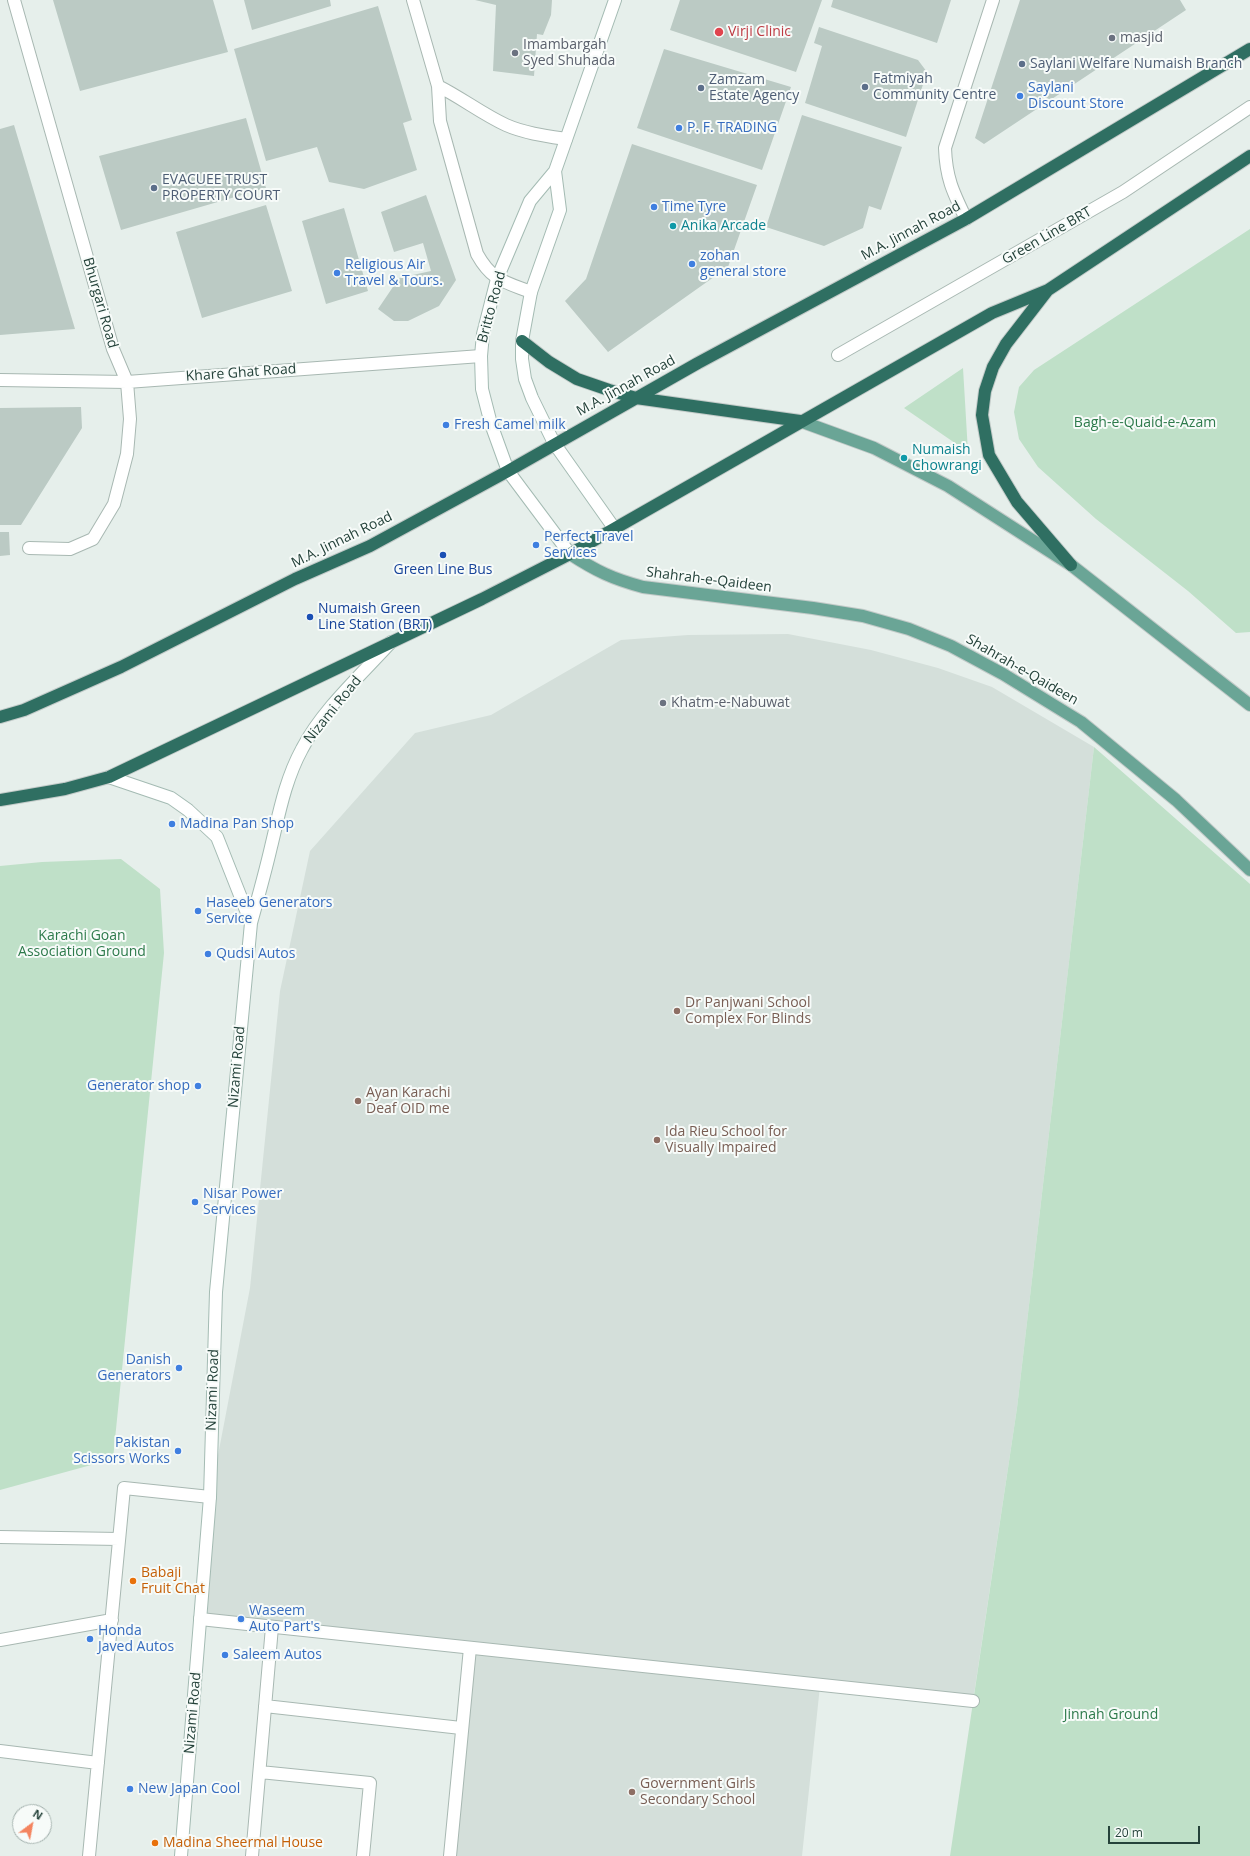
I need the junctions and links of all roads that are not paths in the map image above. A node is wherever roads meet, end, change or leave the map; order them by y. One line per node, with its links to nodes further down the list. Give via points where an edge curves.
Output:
1 (14, 0): 19 (street, Bhurgari Road, via 113,349)
2 (413, 0): 6 (street)
3 (616, 0): 8 (street, Britto Road)
4 (993, 0): 11 (street, via 945,148 945,167 950,186)
5 (1250, 49): 11 (highway, M.A. Jinnah Road)
6 (438, 86): 8 (street, via 507,125 534,134); 12 (street, via 440,121 474,246 482,264)
7 (1250, 107): 16 (street, Green Line BRT, via 1123,192)
8 (566, 139): 10 (street, Britto Road)
9 (1250, 156): 13 (highway)
10 (556, 171): 12 (street, Britto Road, via 530,201); 14 (street, Britto Road, via 560,210)
11 (966, 219): 20 (highway, M.A. Jinnah Road)
12 (498, 279): 14 (street); 17 (street, Britto Road, via 483,334)
13 (1048, 290): 21 (highway, via 992,313); 27 (highway, via 1006,344 993,367 985,391 982,415 989,455 1017,502)
14 (532, 292): 15 (street, Britto Road)
15 (522, 341): 20 (highway, via 548,362 578,379); 22 (street, Britto Road, via 525,378)
16 (838, 355)
17 (481, 356): 19 (street, Khare Ghat Road); 23 (street, Britto Road, via 482,389)
18 (0, 380): 19 (street, Khare Ghat Road)
19 (127, 382): 25 (street, Bhurgari Road, via 130,420 127,454 114,504 93,539 70,549)
20 (636, 398): 21 (highway); 22 (highway, M.A. Jinnah Road)
21 (800, 421): 24 (highway); 27 (main road, via 874,448 915,468 948,486)
22 (554, 443): 23 (highway, M.A. Jinnah Road); 24 (street, Britto Road)
23 (508, 471): 26 (street, Britto Road); 30 (highway, M.A. Jinnah Road, via 370,546 295,579 121,667 24,710)
24 (614, 528): 26 (highway)
25 (29, 548)
26 (570, 554): 28 (highway); 33 (main road, Shahrah-e-Qaideen, via 594,570 642,587 863,616 951,646 1004,674 1081,722 1176,800)
27 (1071, 565): 29 (main road)
28 (391, 642): 31 (highway); 34 (street, Nizami Road, via 328,712 302,748 284,791)
29 (1250, 705)
30 (0, 717)
31 (109, 777): 32 (highway, via 65,789); 34 (street, Nizami Road, via 171,798 217,837)
32 (0, 800)
33 (1250, 870)
34 (251, 924): 35 (street, Nizami Road, via 216,1292)
35 (210, 1497): 37 (street, via 124,1488); 38 (street, Nizami Road)
36 (0, 1537): 37 (street)
37 (119, 1539): 39 (street)
38 (200, 1619): 40 (street); 50 (street, Nizami Road)
39 (112, 1620): 41 (street); 47 (street)
40 (272, 1627): 42 (street); 44 (street)
41 (0, 1640)
42 (470, 1648): 43 (street); 45 (street)
43 (973, 1701)
44 (266, 1706): 45 (street); 48 (street)
45 (461, 1728): 53 (street)
46 (0, 1752): 47 (street)
47 (98, 1763): 49 (street)
48 (260, 1772): 51 (street); 52 (street, via 370,1783)
49 (89, 1856)
50 (181, 1856)
51 (252, 1856)
52 (363, 1856)
53 (450, 1856)

